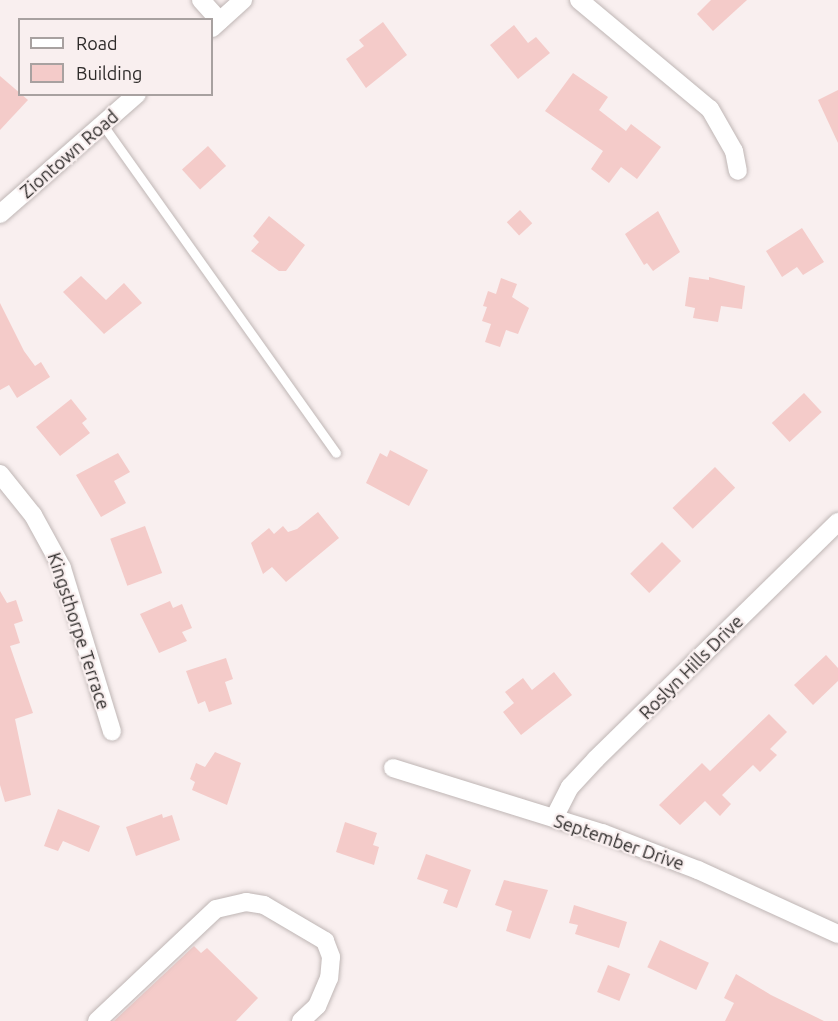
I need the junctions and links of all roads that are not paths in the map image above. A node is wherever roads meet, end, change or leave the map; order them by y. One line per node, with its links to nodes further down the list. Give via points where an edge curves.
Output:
1 (201, 0): 4 (street)
2 (243, 0): 5 (street)
3 (579, 0): 8 (street, via 710,109 734,151)
4 (212, 18)
5 (216, 25)
6 (135, 96): 7 (street, Ziontown Road)
7 (103, 125): 9 (street, Ziontown Road); 10 (lane)
8 (738, 171)
9 (0, 214)
10 (336, 453)
11 (0, 474): 13 (street, Kingsthorpe Terrace, via 33,515 62,568)
12 (838, 522): 15 (street, Roslyn Hills Drive, via 596,759 570,787)
13 (112, 732)
14 (393, 768): 15 (street, September Drive)
15 (554, 818): 16 (street, September Drive, via 698,870)
16 (838, 934)
17 (97, 1021): 18 (street, via 216,909 246,902 264,905 325,941 331,957 329,978 317,1006)
18 (301, 1021)

